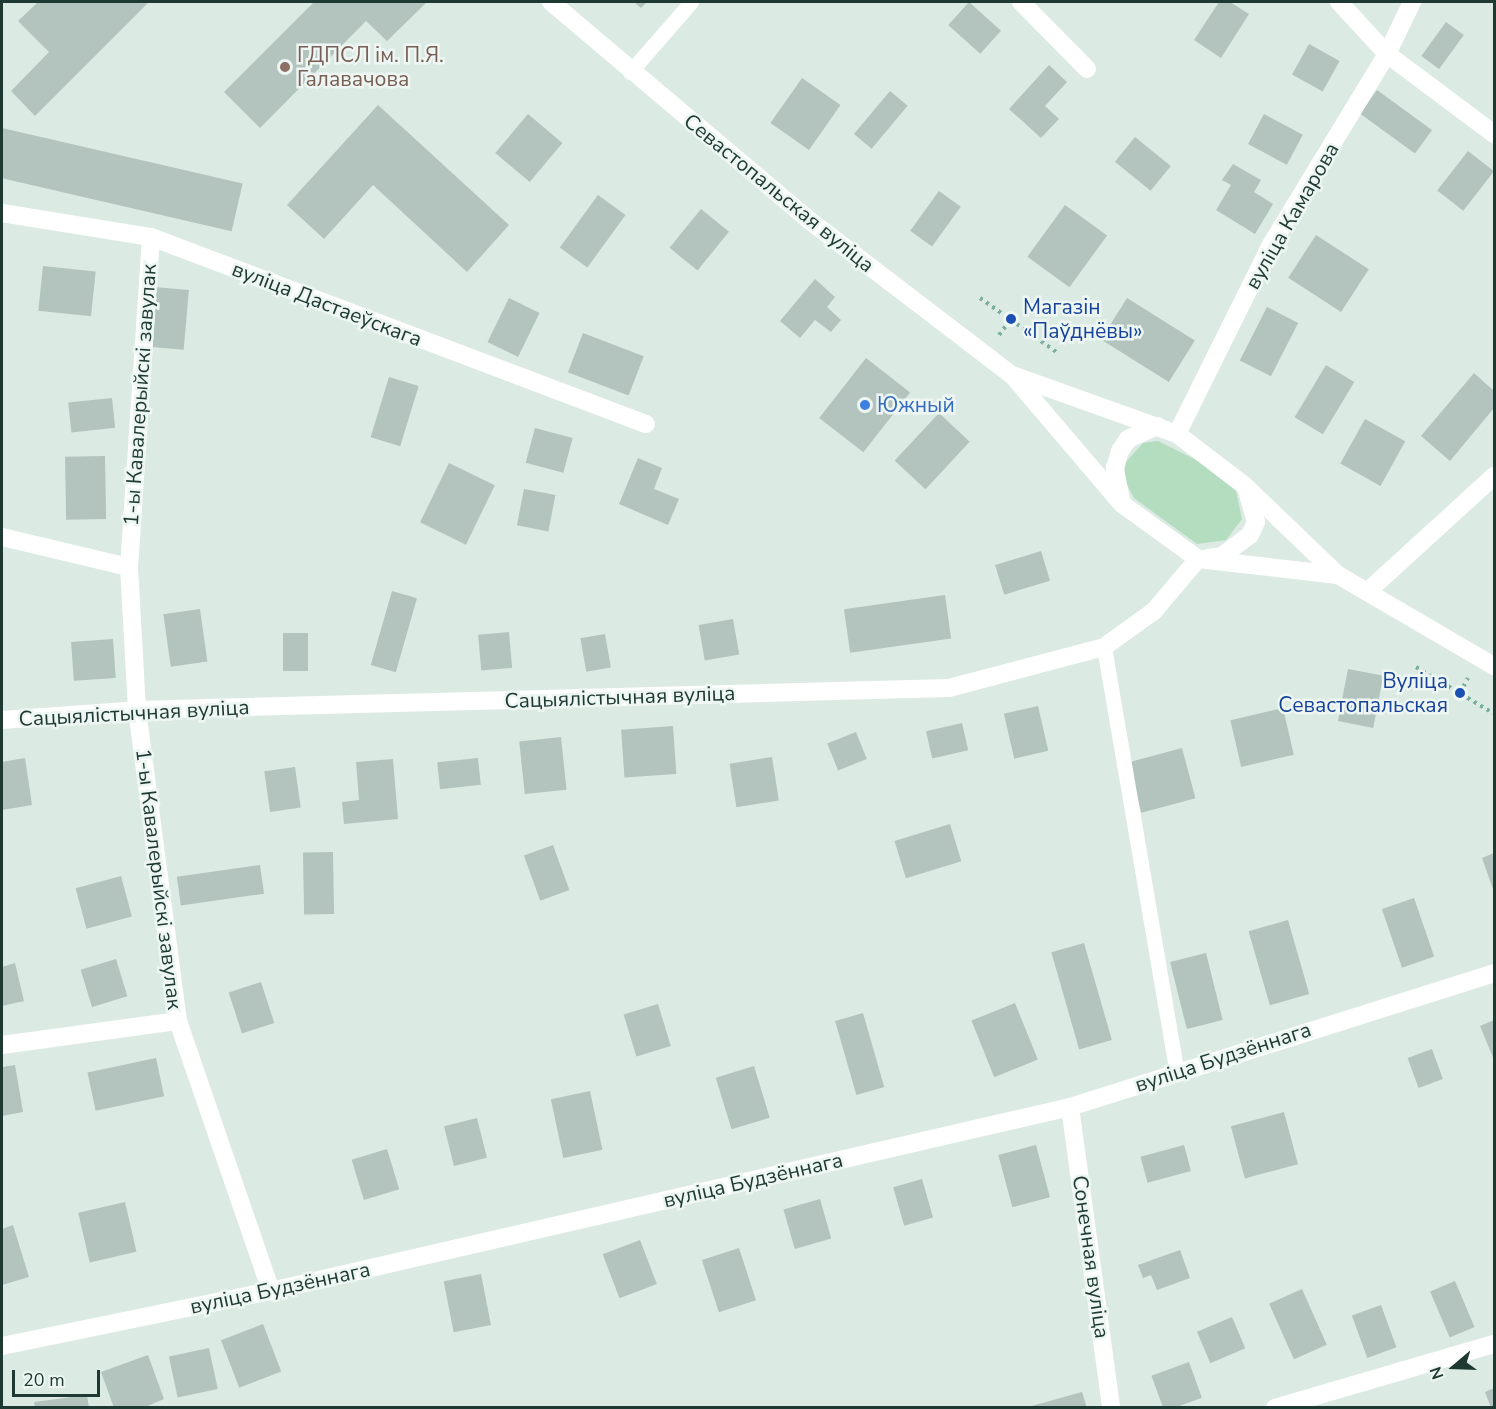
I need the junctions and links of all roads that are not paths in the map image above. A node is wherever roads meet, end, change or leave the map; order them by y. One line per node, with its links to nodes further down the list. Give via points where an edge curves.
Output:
1 (551, 2): 8 (street, Севастопальская вуліца)
2 (691, 2): 8 (lane)
3 (1021, 2): 7 (street)
4 (1339, 2): 6 (street)
5 (1412, 2): 6 (street, вуліца Камарова)
6 (1387, 54): 9 (street); 15 (street, вуліца Камарова, via 1272,243)
7 (1087, 69)
8 (630, 72): 12 (street, Севастопальская вуліца, via 809,220)
9 (1494, 134)
10 (2, 213): 11 (street, вуліца Дастаеўскага)
11 (151, 237): 13 (street, вуліца Дастаеўскага); 21 (street, 1-ы Кавалерыйскі завулак)
12 (1013, 376): 14 (street, Севастопальская вуліца); 18 (street, Севастопальская вуліца)
13 (646, 424)
14 (1157, 426): 15 (street, Севастопальская вуліца); 18 (street, via 1128,439 1120,452 1115,468)
15 (1177, 434): 17 (street, Севастопальская вуліца)
16 (1494, 476): 23 (street)
17 (1244, 485): 20 (street, via 1254,506 1250,535 1222,556); 22 (street, Севастопальская вуліца)
18 (1122, 504): 20 (street, Севастопальская вуліца)
19 (2, 537): 21 (street)
20 (1198, 559): 22 (street, Севастопальская вуліца); 24 (street, Сацыялістычная вуліца, via 1154,611)
21 (129, 567): 26 (street, 1-ы Кавалерыйскі завулак)
22 (1338, 575): 23 (street, Севастопальская вуліца)
23 (1367, 592): 25 (street, Севастопальская вуліца)
24 (1104, 647): 26 (street, Сацыялістычная вуліца, via 949,688); 31 (lane)
25 (1494, 666)
26 (137, 710): 27 (street, Сацыялістычная вуліца); 29 (street, 1-ы Кавалерыйскі завулак)
27 (2, 720)
28 (1494, 973): 31 (street, вуліца Будзённага)
29 (178, 1021): 30 (street); 33 (street, 1-ы Кавалерыйскі завулак)
30 (2, 1045)
31 (1176, 1070): 32 (street, вуліца Будзённага)
32 (1070, 1107): 33 (street, вуліца Будзённага); 36 (street, Сонечная вуліца)
33 (271, 1291): 35 (street, вуліца Будзённага)
34 (1494, 1344): 37 (street)
35 (2, 1346)
36 (1111, 1407)
37 (1275, 1407)

